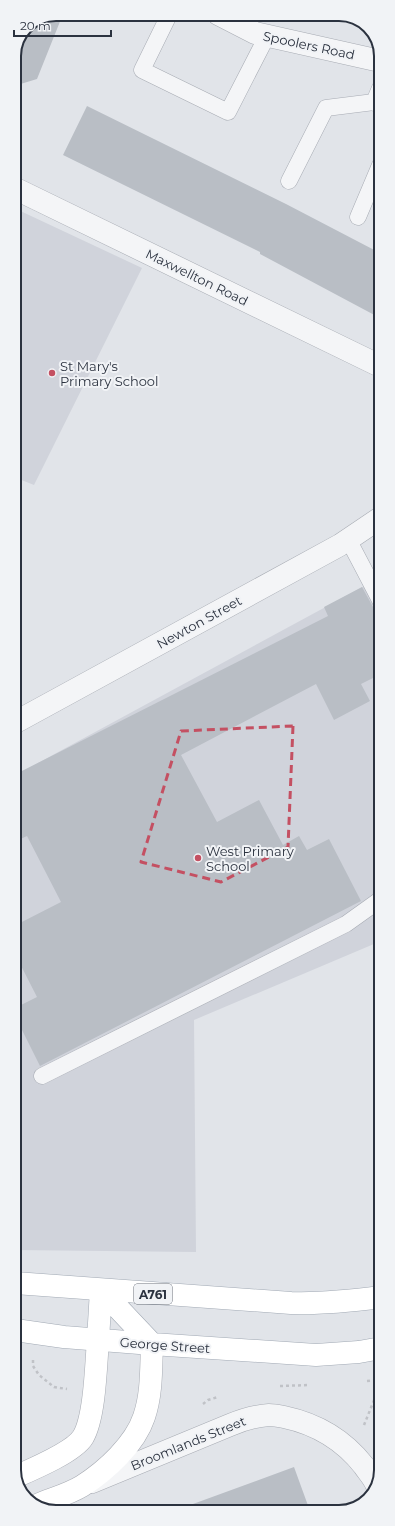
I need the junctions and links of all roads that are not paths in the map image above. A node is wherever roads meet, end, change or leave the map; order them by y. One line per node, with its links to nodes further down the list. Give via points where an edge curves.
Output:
1 (166, 21): 3 (lane, via 142,70 228,112)
2 (231, 21): 3 (street, Spoolers Road, via 255,34)
3 (267, 36): 4 (street, Spoolers Road)
4 (374, 60)
5 (374, 100): 7 (lane, via 326,108)
6 (374, 179): 9 (lane)
7 (289, 181)
8 (21, 191): 10 (street, Maxwellton Road)
9 (358, 217)
10 (374, 363)
11 (374, 522): 12 (street, Newton Street)
12 (348, 539): 13 (lane); 14 (street, Newton Street)
13 (374, 590)
14 (21, 719)
15 (374, 904): 16 (lane, via 346,924)
16 (42, 1076)
17 (21, 1283): 18 (main road, A761)
18 (101, 1290): 19 (main road, A761, via 319,1304); 21 (main road); 22 (main road)
19 (374, 1297)
20 (21, 1331): 21 (main road, George Street)
21 (98, 1340): 22 (main road, George Street); 24 (main road, via 90,1420 83,1437 59,1455)
22 (152, 1344): 23 (main road, George Street, via 316,1355); 26 (main road, Broomlands Street, via 150,1393 138,1432 113,1462)
23 (374, 1349)
24 (22, 1474)
25 (373, 1477): 26 (street, Broomlands Street, via 338,1439 320,1428 270,1415 248,1418)
26 (81, 1486): 27 (main road, Broomlands Street)
27 (43, 1502)

